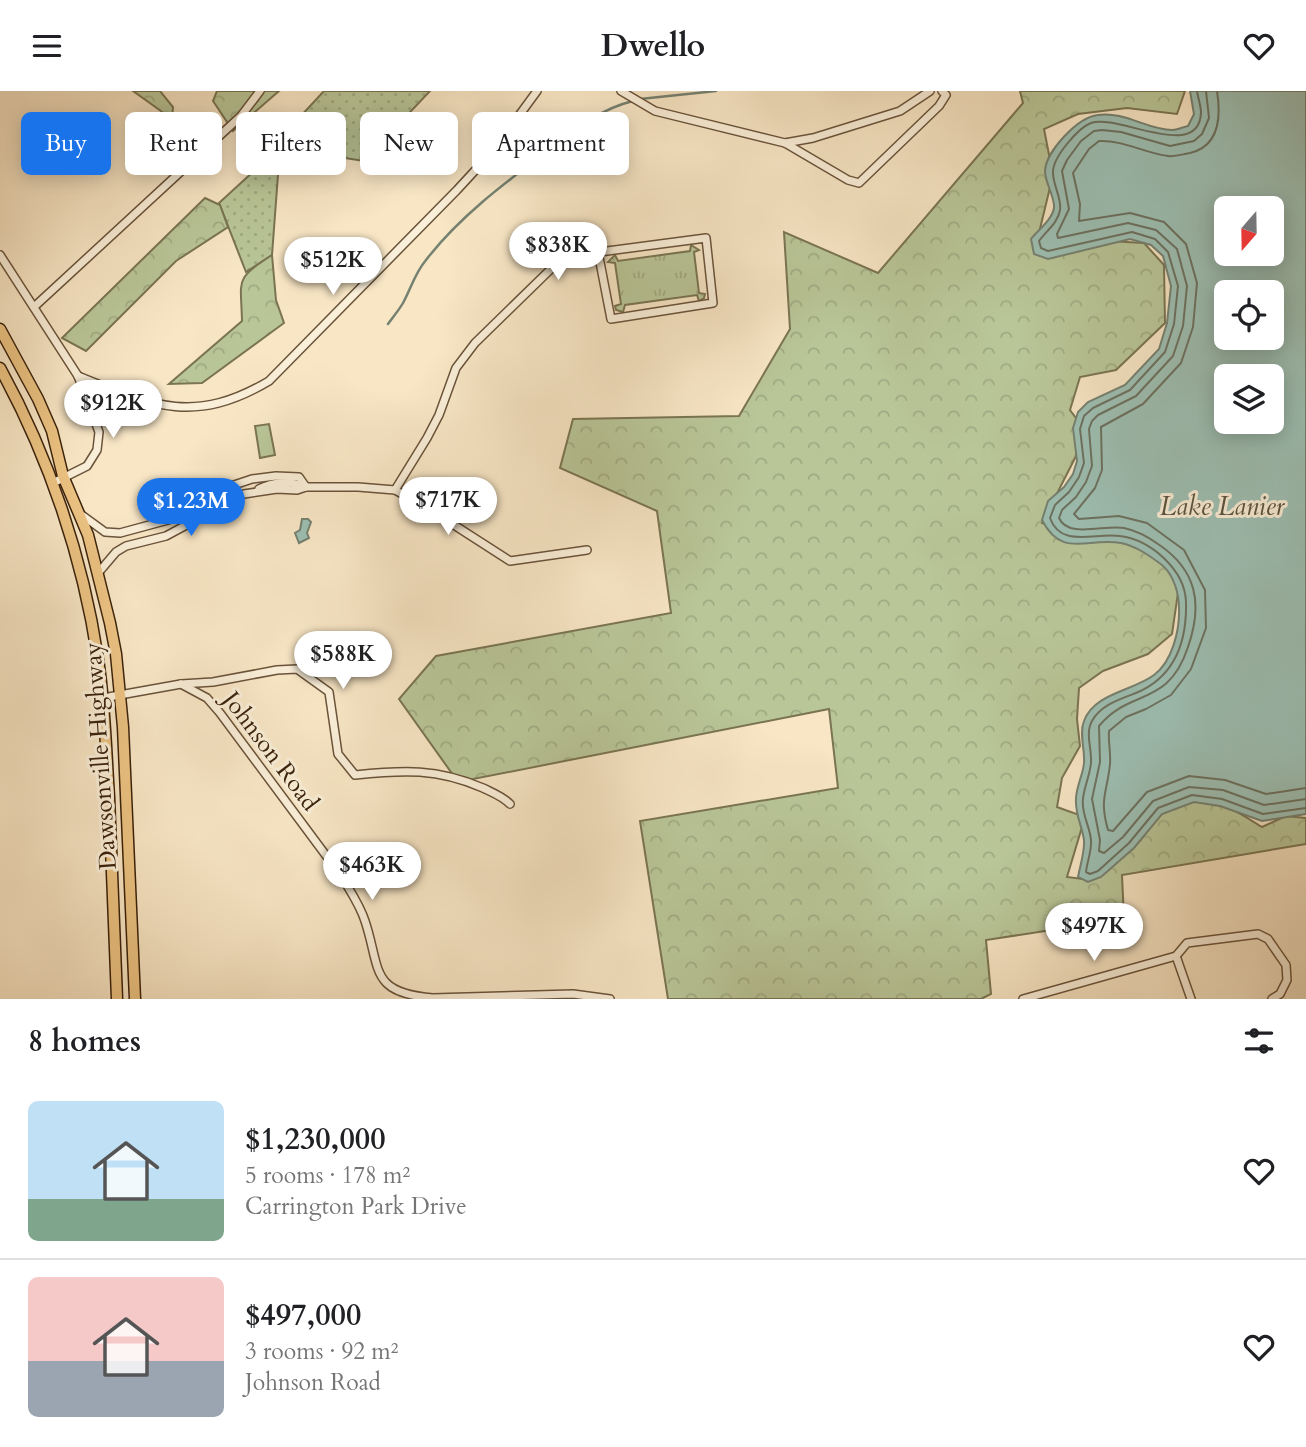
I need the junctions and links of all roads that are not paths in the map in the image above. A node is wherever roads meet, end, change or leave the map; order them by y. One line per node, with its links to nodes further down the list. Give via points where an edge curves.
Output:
1 (260, 91): 9 (street, via 241,116)
2 (537, 91): 12 (street, via 457,190 269,381 219,404 185,407 156,405)
3 (621, 91): 6 (street, via 655,111)
4 (930, 91): 6 (street, via 900,111)
5 (942, 91): 6 (street, via 946,95 939,106 859,183)
6 (785, 143)
7 (598, 252): 7 (street, via 706,238 713,303 611,319); 17 (street, via 577,254 555,265 475,343 456,368 439,415)
8 (0, 255): 9 (street)
9 (34, 307): 12 (street)
10 (0, 329): 13 (main road, Dawsonville Highway, via 51,431)
11 (0, 368): 13 (main road)
12 (78, 376): 13 (street, via 99,441 87,466)
13 (58, 479): 19 (main road, Dawsonville Highway); 26 (main road, Dawsonville Highway, via 91,617)
14 (277, 483): 15 (street, via 253,479); 16 (street, via 297,490); 16 (street, via 299,477); 18 (street)
15 (234, 485): 18 (street); 20 (street, via 168,520)
16 (306, 487): 17 (street)
17 (395, 491): 22 (street, via 510,561)
18 (240, 496): 21 (street, via 166,536)
19 (79, 513): 20 (street, via 105,532); 23 (main road, Dawsonville Highway)
20 (142, 527): 21 (street)
21 (147, 541): 23 (street, via 116,552)
22 (587, 550)
23 (99, 572): 25 (main road, Dawsonville Highway)
24 (181, 684): 25 (street); 27 (street, via 297,669 329,692 338,754 355,775 400,770 456,776); 31 (street, Johnson Road, via 207,698 220,713 342,877 365,922 379,975 390,986 433,998 573,994)
25 (121, 694): 26 (street); 30 (main road, Dawsonville Highway)
26 (103, 698): 29 (main road, Dawsonville Highway)
27 (510, 804)
28 (1176, 956): 32 (street); 33 (street); 34 (street, via 1187,943 1258,935 1268,939 1286,965 1287,980)
29 (117, 999)
30 (135, 999)
31 (610, 999)
32 (1023, 999)
33 (1191, 999)
34 (1272, 999)

